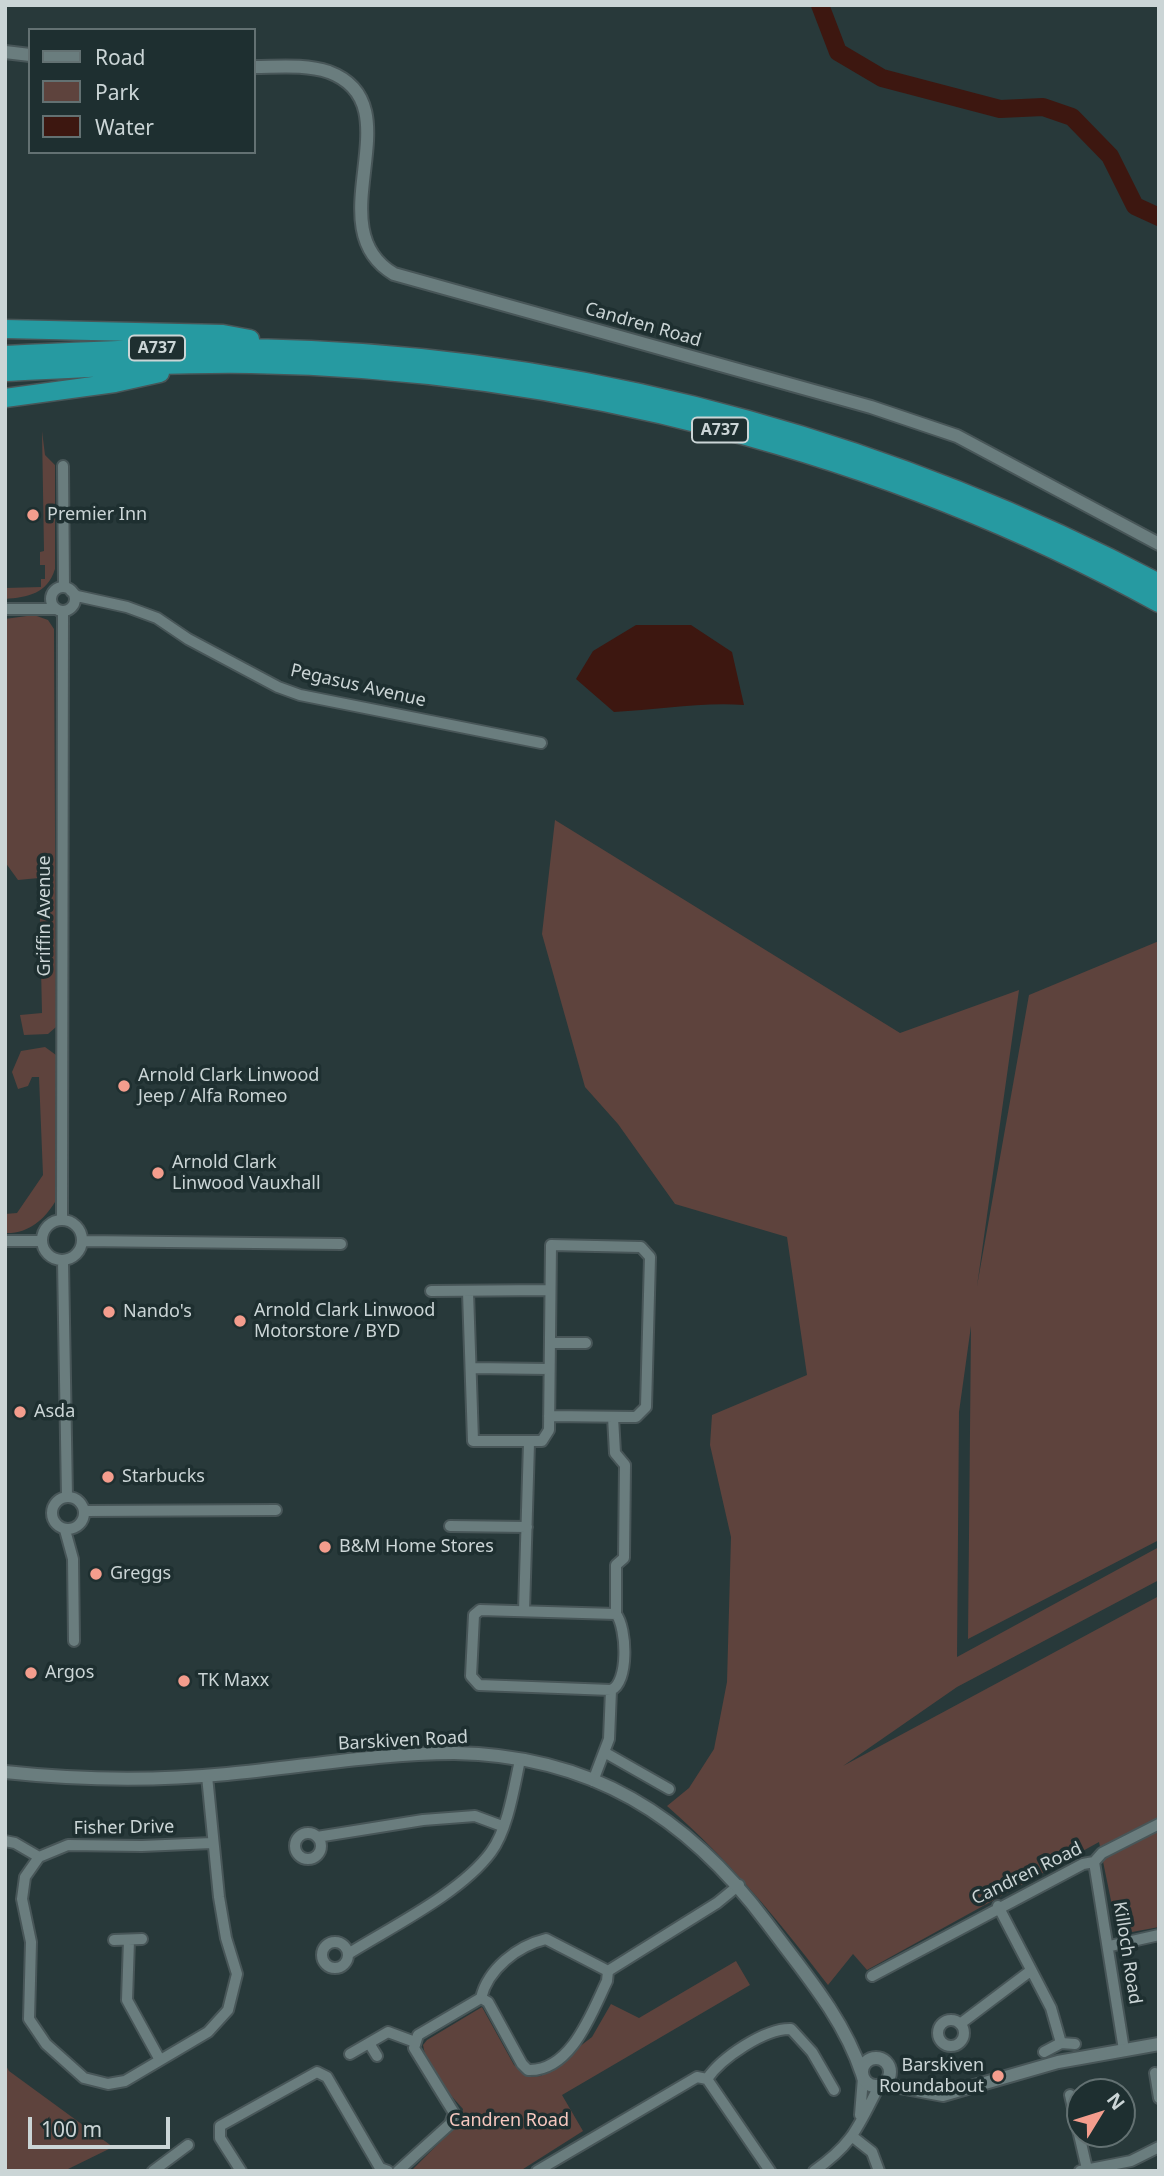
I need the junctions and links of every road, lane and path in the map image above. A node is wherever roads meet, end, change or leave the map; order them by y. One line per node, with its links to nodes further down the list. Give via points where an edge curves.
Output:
1 (5, 52): 2 (street)
2 (28, 55)
3 (256, 68): 11 (street, Candren Road, via 328,72 359,99 368,127 359,215 362,236 377,262 394,274 871,407 957,436)
4 (5, 328): 5 (highway, via 223,334)
5 (310, 349): 6 (highway, A737, via 173,348); 12 (highway, A737, via 509,369 726,413 969,494)
6 (5, 355)
7 (194, 365): 8 (highway, A737); 9 (highway, via 115,383); 15 (highway, A737, via 418,375 572,397 694,423 919,494 1023,536)
8 (5, 372)
9 (5, 398)
10 (63, 466): 13 (street)
11 (1159, 544)
12 (1159, 583)
13 (63, 590): 14 (street, Pegasus Avenue); 16 (street); 18 (street, via 75,598); 18 (street, via 51,598)
14 (101, 602): 18 (street); 19 (street, Pegasus Avenue, via 157,618 188,639 300,695)
15 (1159, 603)
16 (27, 607): 17 (street); 18 (street)
17 (5, 609)
18 (63, 610): 20 (street, Griffin Avenue)
19 (541, 743)
20 (62, 1220): 22 (street, via 49,1225); 23 (street, via 76,1226)
21 (5, 1241): 22 (street)
22 (42, 1241): 25 (street, via 47,1254)
23 (83, 1241): 24 (street); 25 (street, via 77,1254)
24 (341, 1244)
25 (64, 1261): 36 (street)
26 (549, 1290): 28 (street); 29 (street); 34 (street, via 551,1245 641,1247 650,1257 646,1407 636,1417)
27 (431, 1291): 28 (street)
28 (468, 1292): 31 (street)
29 (550, 1343): 30 (street); 32 (street)
30 (586, 1343)
31 (471, 1368): 32 (street); 35 (street, via 473,1441)
32 (549, 1369): 33 (street)
33 (549, 1416): 34 (street); 35 (street, via 549,1430 542,1441)
34 (613, 1416): 43 (street, via 615,1453 625,1465 626,1509 624,1558 615,1571)
35 (529, 1443): 40 (street)
36 (67, 1497): 38 (street, via 77,1499); 41 (street, via 57,1501 52,1514 56,1525)
37 (276, 1510): 38 (street)
38 (85, 1511): 41 (street, via 80,1525)
39 (450, 1526): 40 (street)
40 (527, 1527): 42 (street)
41 (65, 1530): 44 (street, via 74,1559)
42 (524, 1611): 43 (street); 45 (street, via 480,1610 474,1615 471,1676 479,1685)
43 (615, 1614): 45 (street, via 623,1633 623,1679)
44 (74, 1641)
45 (611, 1690): 46 (street, via 609,1739)
46 (604, 1752): 50 (street); 51 (street)
47 (520, 1760): 49 (street, Barskiven Road, via 453,1753); 50 (street, Barskiven Road); 53 (street)
48 (5, 1772): 49 (street, Barskiven Road, via 105,1779)
49 (206, 1776): 56 (street)
50 (593, 1781): 59 (street, Barskiven Road, via 658,1812 689,1835)
51 (669, 1789)
52 (1159, 1824): 58 (street, Candren Road, via 1102,1853)
53 (502, 1826): 54 (street, via 475,1816); 67 (street, via 492,1851 444,1896)
54 (317, 1837)
55 (5, 1841): 57 (street)
56 (212, 1843): 57 (street, Fisher Drive, via 68,1845); 84 (street, via 226,1938 237,1974 228,2010 208,2032)
57 (39, 1857): 84 (street, via 25,1877 22,1899 31,1942 30,2020 46,2044 85,2078 108,2084 125,2081)
58 (1094, 1862): 60 (street, Candren Road); 65 (street, Killoch Road)
59 (739, 1885): 69 (street, via 718,1903); 75 (street, Barskiven Road)
60 (998, 1906): 68 (street, Candren Road); 70 (street)
61 (1159, 1935): 65 (street)
62 (142, 1939): 64 (street)
63 (114, 1940): 64 (street)
64 (129, 1940): 84 (street, via 127,2000)
65 (1110, 1946): 80 (street, Killoch Road)
66 (884, 1951): 68 (street)
67 (348, 1954)
68 (892, 1963): 71 (street, Candren Road)
69 (608, 1971): 72 (street, via 546,1939 533,1942 495,1969 485,1981); 72 (street, via 577,2042 537,2070 522,2064 488,2002)
70 (1029, 1972): 73 (street); 77 (street, via 1051,2008)
71 (872, 1976)
72 (481, 1998): 74 (street, via 418,2035)
73 (960, 2024)
74 (415, 2042): 76 (street, via 388,2032); 105 (street, via 414,2048 454,2113 450,2124)
75 (852, 2042): 85 (street, Barskiven Road); 87 (street, Barskiven Road)
76 (369, 2043): 82 (street); 83 (street)
77 (1060, 2043): 78 (street); 81 (street)
78 (1075, 2044)
79 (1159, 2044): 80 (street)
80 (1124, 2050): 90 (street, via 1058,2062 961,2092 943,2095)
81 (1044, 2052)
82 (350, 2054)
83 (377, 2056)
84 (160, 2060)
85 (883, 2061): 87 (street, via 867,2061); 89 (street, via 890,2073); 90 (street, Barskiven Road)
86 (1155, 2073): 92 (street)
87 (863, 2076): 89 (street, via 870,2085); 93 (street)
88 (707, 2078): 91 (street, via 718,2063 778,2028 791,2029 812,2052); 106 (street, via 697,2077); 107 (street)
89 (881, 2085): 90 (street); 93 (street)
90 (922, 2089)
91 (834, 2090)
92 (1159, 2098)
93 (859, 2122): 94 (street)
94 (853, 2137): 108 (street); 109 (street, via 872,2152)
95 (188, 2145): 98 (street)
96 (1159, 2147): 99 (street)
97 (1079, 2148): 101 (street)
98 (172, 2156): 100 (street); 102 (street)
99 (1132, 2166): 101 (street)
100 (179, 2167)
101 (1083, 2170)
102 (153, 2171)
103 (241, 2171): 104 (street, via 220,2138 220,2126 317,2072 327,2077 380,2168)
104 (388, 2171)
105 (398, 2171)
106 (537, 2171)
107 (770, 2171)
108 (814, 2171)
109 (879, 2171)

